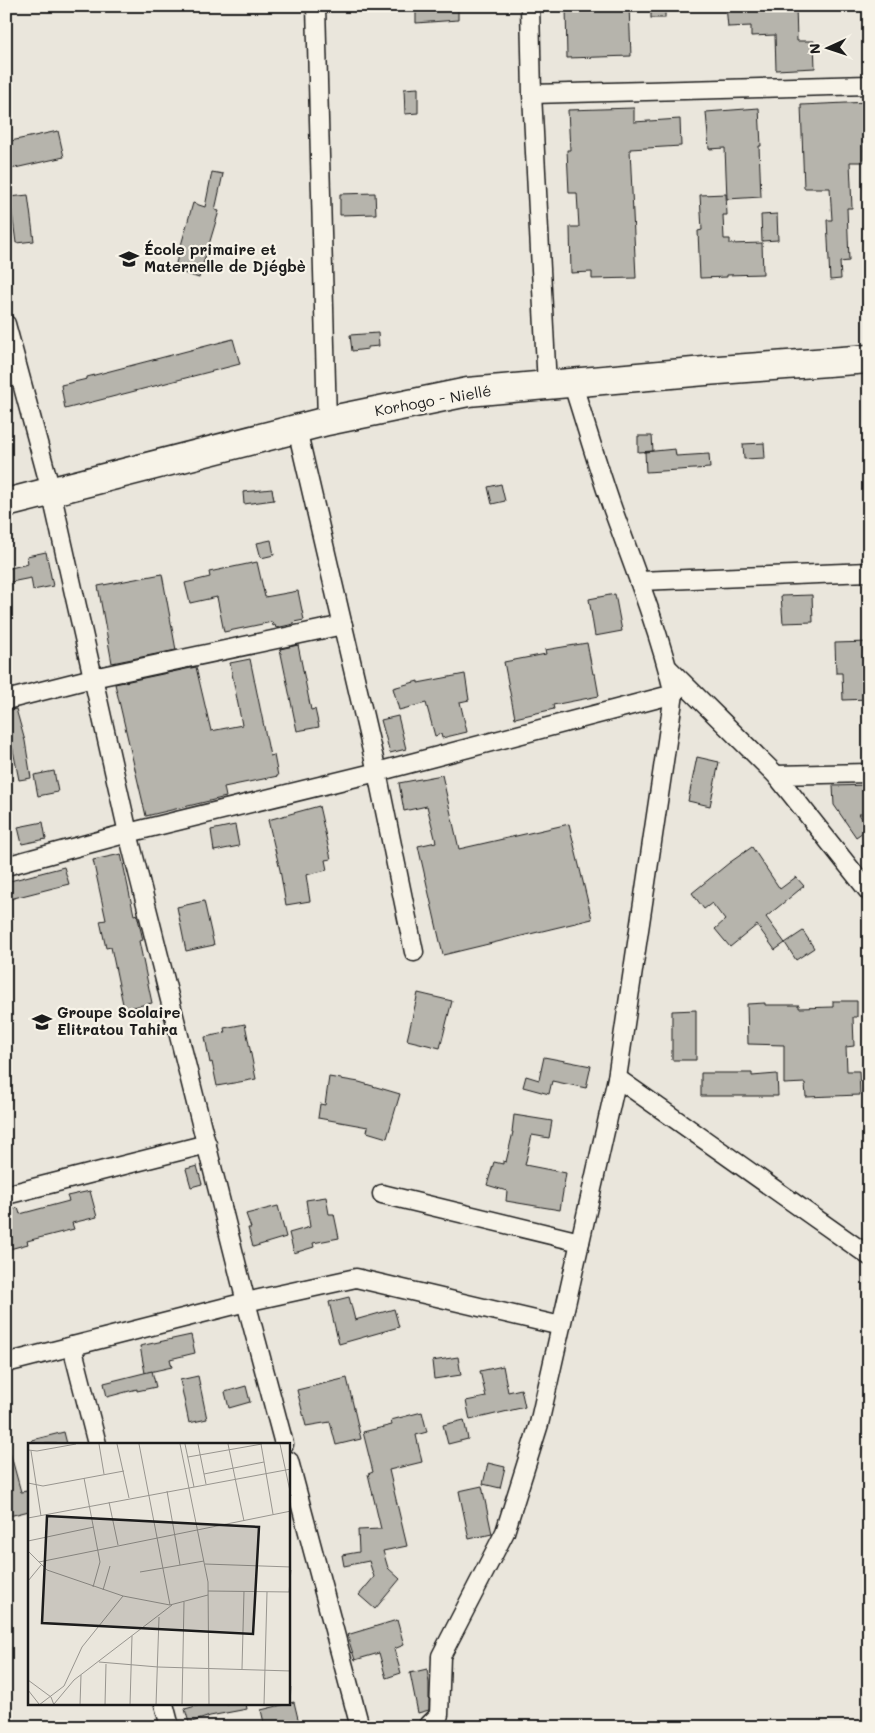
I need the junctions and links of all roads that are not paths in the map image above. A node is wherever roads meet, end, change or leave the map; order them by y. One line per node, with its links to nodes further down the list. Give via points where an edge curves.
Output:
1 (316, 6): 8 (street)
2 (530, 6): 4 (street)
3 (869, 85): 4 (street)
4 (532, 94): 7 (street)
5 (6, 324): 10 (street)
6 (869, 359): 7 (main road, Korhogo - Niellé)
7 (560, 384): 8 (main road, Korhogo - Niellé, via 468,392); 13 (street)
8 (327, 421): 9 (main road, Korhogo - Niellé)
9 (297, 430): 10 (main road, Korhogo - Niellé); 14 (street)
10 (51, 491): 11 (main road, Korhogo - Niellé); 16 (street)
11 (6, 503)
12 (869, 572): 13 (street)
13 (640, 581): 15 (street)
14 (343, 625): 16 (street); 19 (street)
15 (668, 668): 17 (street); 21 (street)
16 (93, 678): 18 (street); 22 (street)
17 (674, 694): 19 (street); 26 (street)
18 (6, 700)
19 (377, 772): 22 (street); 25 (street)
20 (869, 773): 21 (street)
21 (776, 775): 24 (street)
22 (128, 833): 23 (street); 27 (street)
23 (6, 866)
24 (869, 892)
25 (414, 952)
26 (617, 1078): 30 (street); 31 (street)
27 (207, 1144): 29 (street); 32 (street)
28 (382, 1194): 30 (street)
29 (6, 1195)
30 (580, 1242): 33 (street)
31 (869, 1256)
32 (246, 1302): 33 (street, via 356,1278); 34 (street); 37 (street)
33 (561, 1326): 42 (street, via 539,1424 505,1532 441,1656 439,1715)
34 (72, 1346): 35 (street); 36 (street)
35 (6, 1363)
36 (97, 1443)
37 (284, 1443)
38 (290, 1465): 41 (street)
39 (165, 1706): 40 (street)
40 (170, 1727)
41 (360, 1727)
42 (426, 1727)

